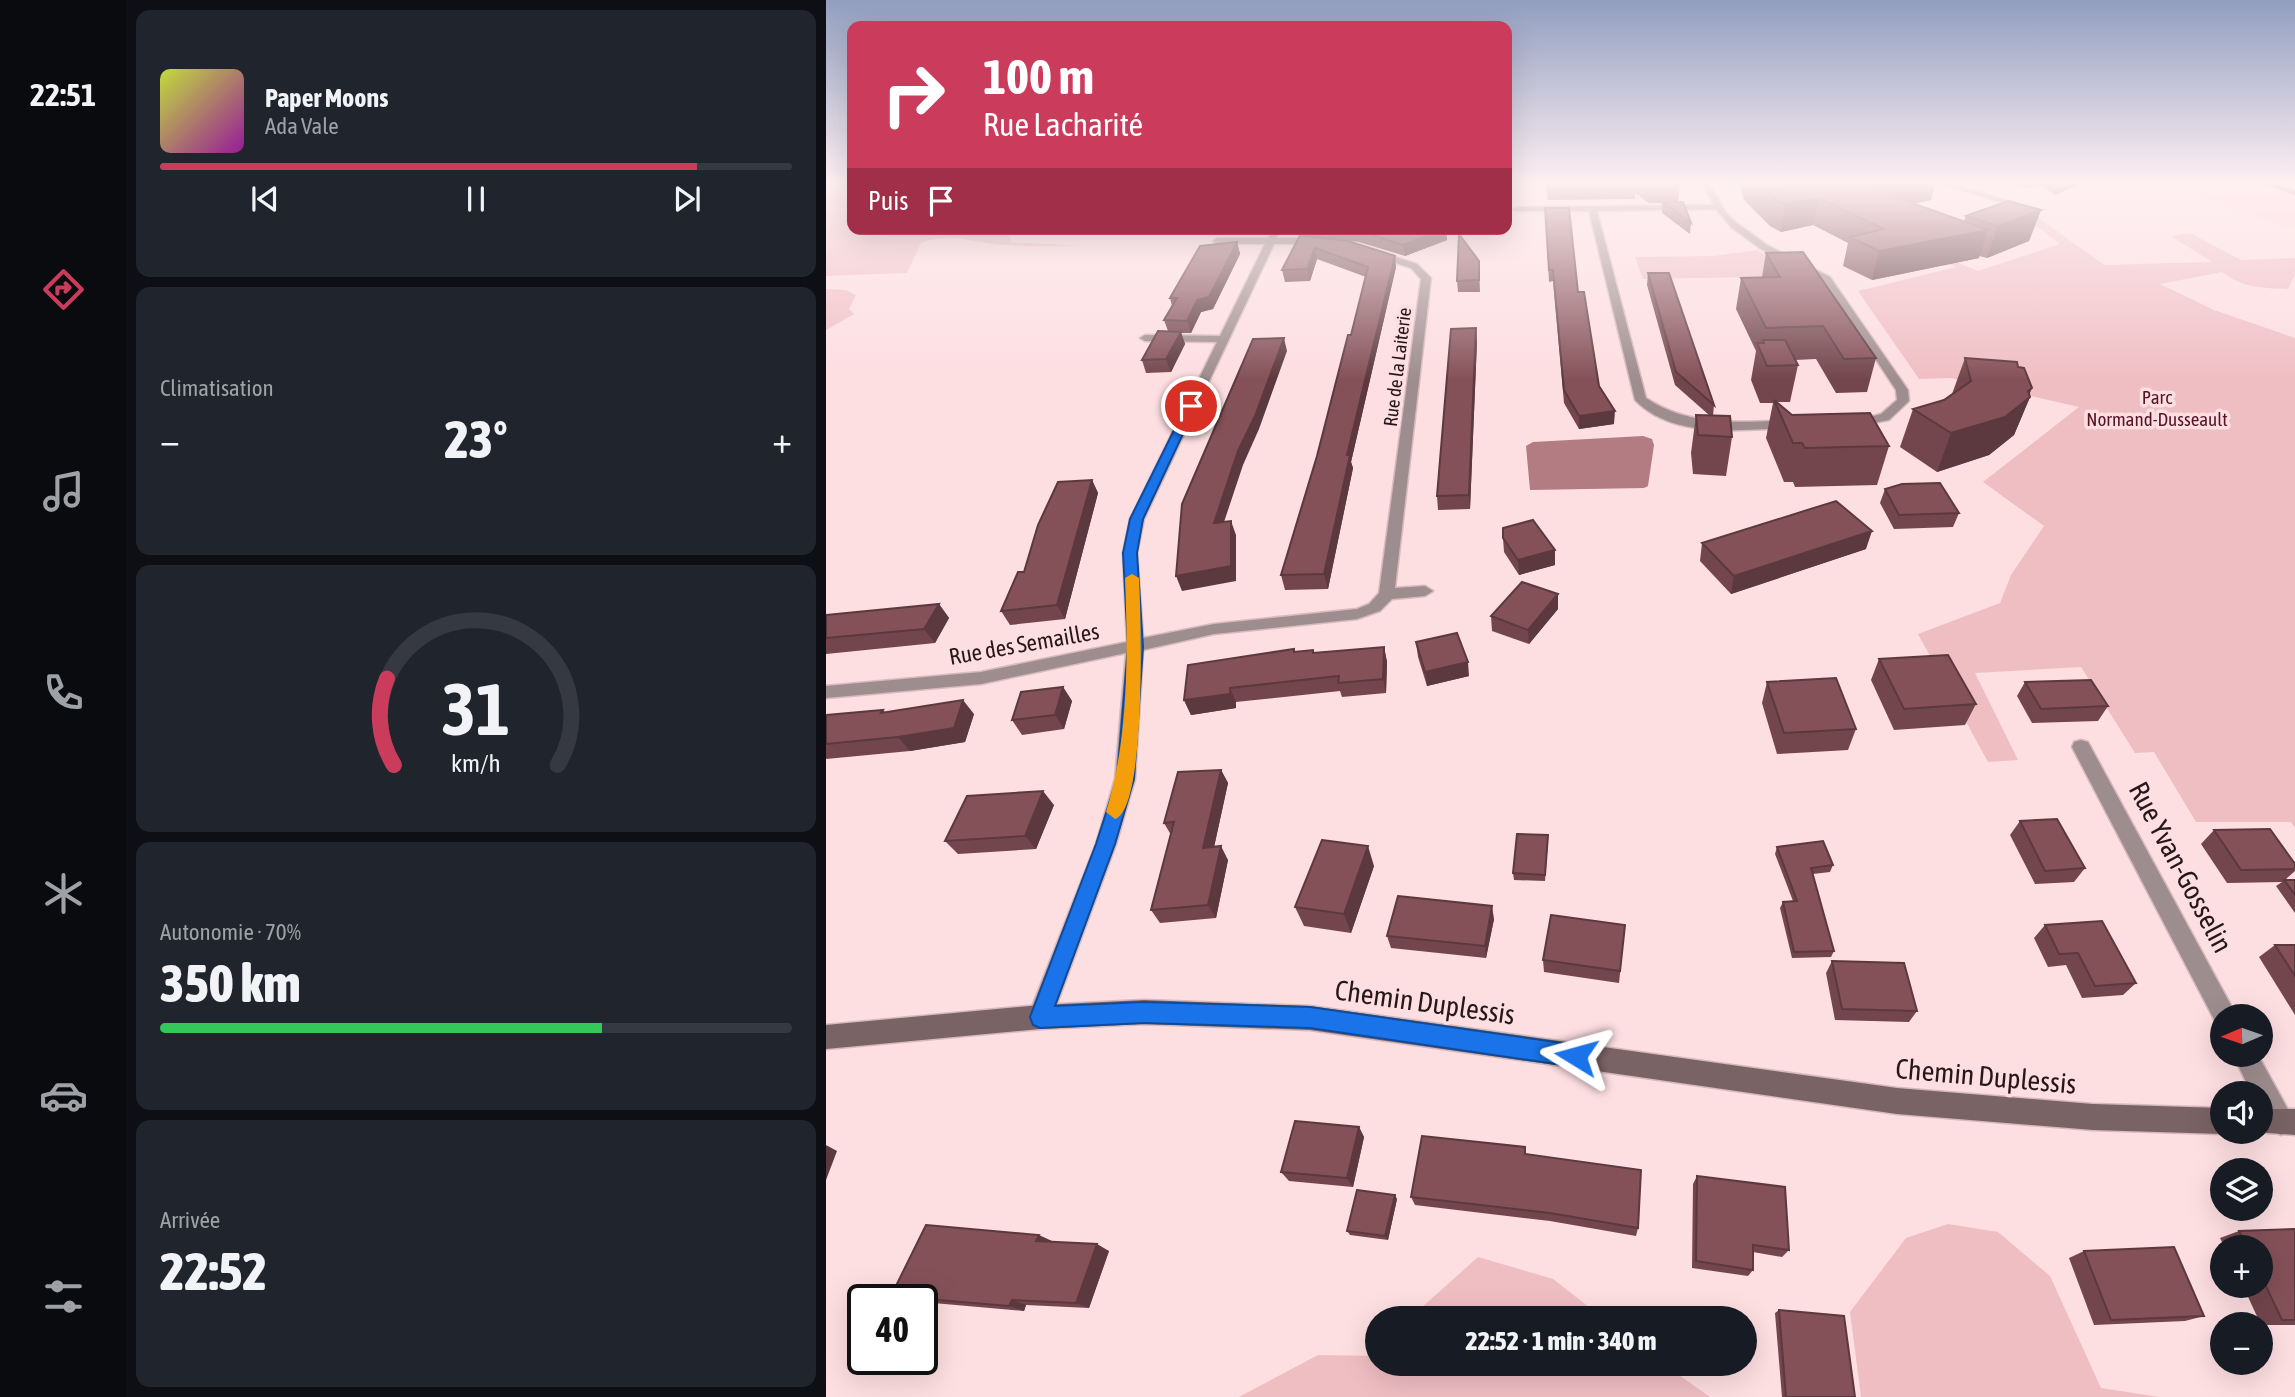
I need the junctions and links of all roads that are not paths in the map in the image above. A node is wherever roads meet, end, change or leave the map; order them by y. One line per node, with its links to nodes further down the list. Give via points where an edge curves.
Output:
1 (1267, 249): 6 (street)
2 (1602, 249): 7 (street, via 1640,400 1653,411 1686,423)
3 (1772, 249): 8 (street, via 1827,279 1902,390 1903,401 1885,417)
4 (1364, 250): 10 (street, Rue de la Laiterie, via 1414,266 1426,278)
5 (1145, 338): 6 (street)
6 (1223, 339): 11 (street, via 1137,519 1130,553)
7 (1808, 424)
8 (1834, 424)
9 (1425, 591): 10 (street)
10 (1387, 593): 11 (street, Rue des Semailles, via 1381,604 1369,611 1248,624)
11 (1135, 647): 12 (street, Rue des Semailles, via 981,678); 15 (street, via 1125,779)
12 (826, 692)
13 (2081, 747): 14 (street, Rue Yvan-Gosselin)
14 (2218, 1004)
15 (1040, 1017): 16 (street, Chemin Duplessis); 18 (street, Chemin Duplessis, via 1144,1012 1310,1018 1897,1101 2094,1117)
16 (826, 1037)
17 (2252, 1068): 19 (street)
18 (2210, 1121)
19 (2279, 1122)

